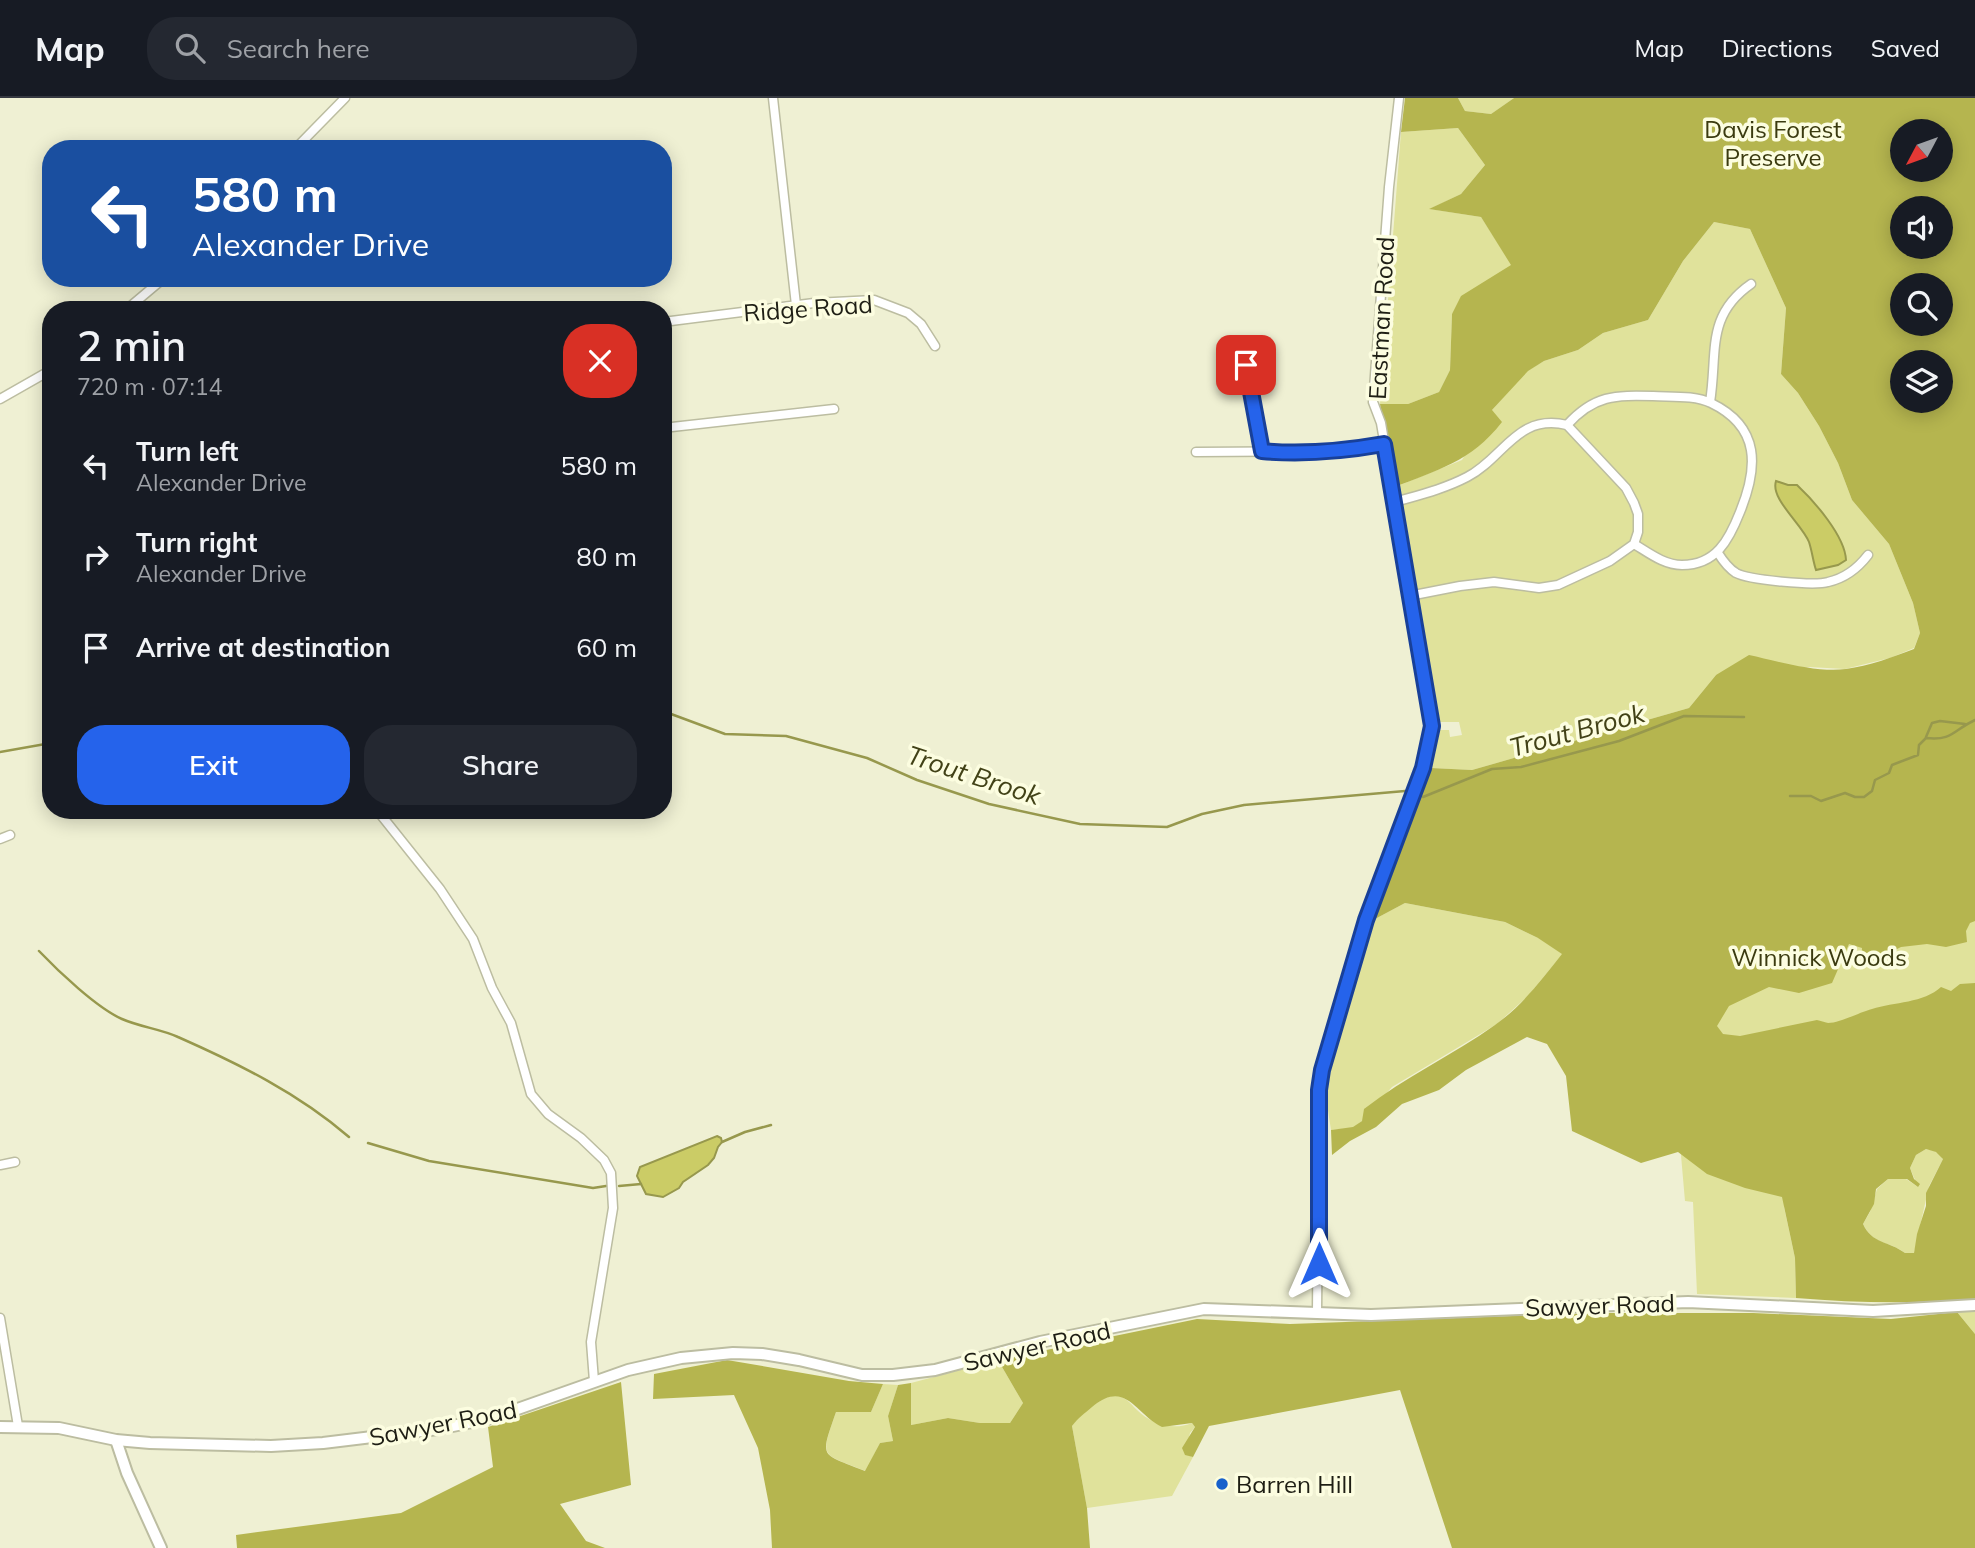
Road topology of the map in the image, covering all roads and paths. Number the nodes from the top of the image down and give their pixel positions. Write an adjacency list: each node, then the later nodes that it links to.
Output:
1 (345, 98): 4 (street)
2 (773, 98): 8 (street)
3 (1399, 98): 18 (street, Eastman Road)
4 (304, 140)
5 (1751, 284): 14 (street)
6 (153, 287): 7 (street)
7 (137, 301)
8 (796, 306): 9 (street, Ridge Road); 10 (street, Ridge Road)
9 (672, 321)
10 (935, 346)
11 (1246, 365): 19 (street)
12 (42, 377): 13 (street)
13 (0, 399)
14 (1710, 402): 16 (street); 23 (street)
15 (834, 410): 17 (street)
16 (1567, 425): 21 (street); 22 (street)
17 (672, 427)
18 (1384, 444): 19 (street); 21 (street, Eastman Road)
19 (1262, 451): 20 (street)
20 (1196, 452)
21 (1395, 502): 25 (street, Eastman Road)
22 (1634, 544): 23 (street); 25 (street)
23 (1718, 553): 24 (street)
24 (1868, 555)
25 (1409, 596): 32 (street, Eastman Road)
26 (384, 819): 34 (street)
27 (10, 835): 28 (street)
28 (0, 839)
29 (15, 1162): 30 (street)
30 (0, 1166)
31 (1975, 1305): 32 (street, Sawyer Road)
32 (1317, 1313): 34 (street, Sawyer Road)
33 (0, 1318): 35 (street)
34 (594, 1381): 37 (street, Sawyer Road)
35 (19, 1426): 36 (street, Sawyer Road); 37 (street, Sawyer Road)
36 (0, 1427)
37 (114, 1439): 38 (street)
38 (161, 1548)

